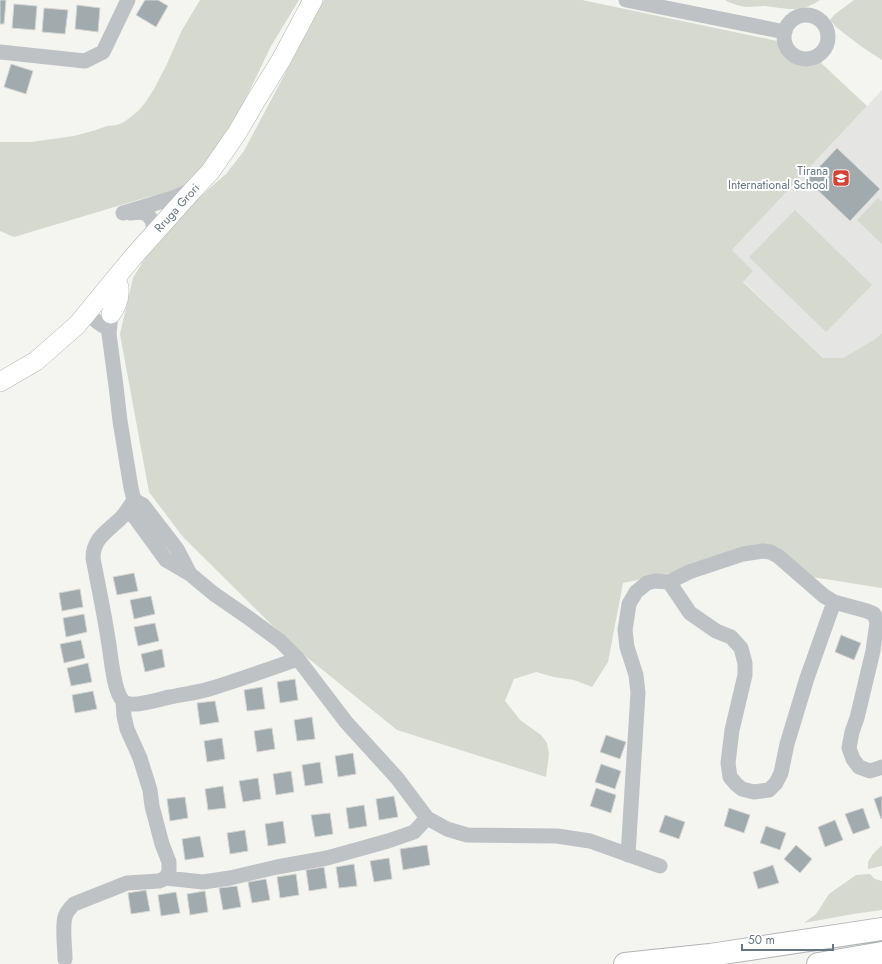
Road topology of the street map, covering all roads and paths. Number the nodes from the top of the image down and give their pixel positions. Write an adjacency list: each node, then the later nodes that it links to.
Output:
1 (128, 0): 5 (street)
2 (313, 0): 6 (main road, Rruga Grori)
3 (626, 0): 4 (street)
4 (784, 32)
5 (0, 52)
6 (193, 190): 7 (main road, Rruga Grori); 8 (street)
7 (176, 209): 8 (street); 9 (main road, Rruga Grori)
8 (147, 214): 9 (street)
9 (155, 233): 10 (main road, Rruga Grori)
10 (116, 279): 11 (main road, Rruga Grori); 12 (main road)
11 (94, 305): 12 (street); 12 (street); 13 (main road, Rruga Grori)
12 (110, 321): 14 (street)
13 (0, 382)
14 (134, 500): 17 (street); 18 (street)
15 (669, 582): 16 (street); 16 (street); 21 (street)
16 (834, 602): 19 (street)
17 (298, 659): 18 (street); 20 (street)
18 (123, 701): 23 (street)
19 (882, 767)
20 (427, 818): 21 (street); 23 (street)
21 (628, 855): 22 (street)
22 (660, 866)
23 (166, 878): 26 (street)
24 (882, 928): 27 (highway)
25 (882, 953): 28 (highway)
26 (65, 959)
27 (625, 964)
28 (818, 964)

